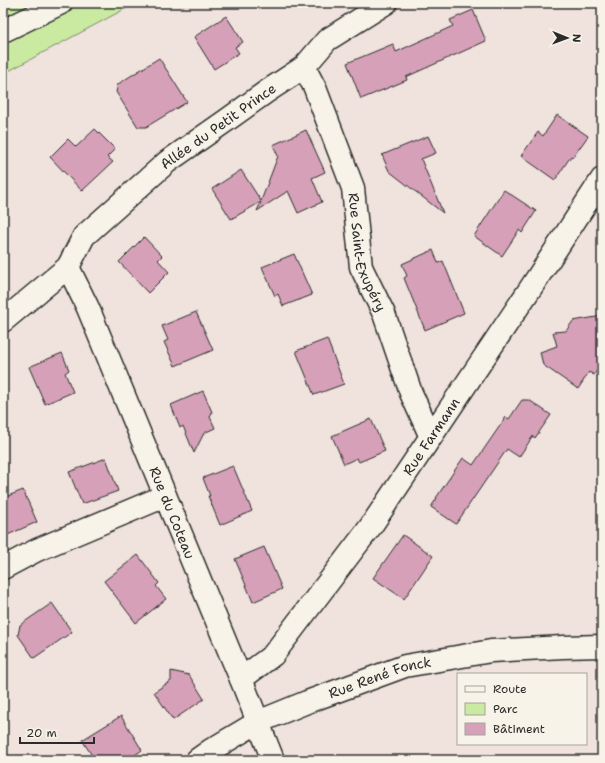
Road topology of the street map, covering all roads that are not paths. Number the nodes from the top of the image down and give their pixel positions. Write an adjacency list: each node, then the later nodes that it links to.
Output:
1 (61, 3): 3 (street)
2 (386, 3): 4 (street, Allée du Petit Prince)
3 (3, 31)
4 (304, 67): 6 (street, Allée du Petit Prince); 8 (street, Rue Saint-Exupéry)
5 (602, 179): 8 (street, Rue Farmann)
6 (68, 268): 7 (street); 9 (street, Rue du Coteau)
7 (3, 321)
8 (431, 437): 12 (street, Rue Farmann)
9 (165, 496): 10 (street); 12 (street, Rue du Coteau)
10 (3, 568)
11 (602, 646): 13 (street, Rue René Fonck)
12 (241, 679): 13 (street, Rue du Coteau)
13 (258, 722): 14 (street, Rue René Fonck); 15 (street, Rue du Coteau)
14 (197, 760)
15 (273, 760)

